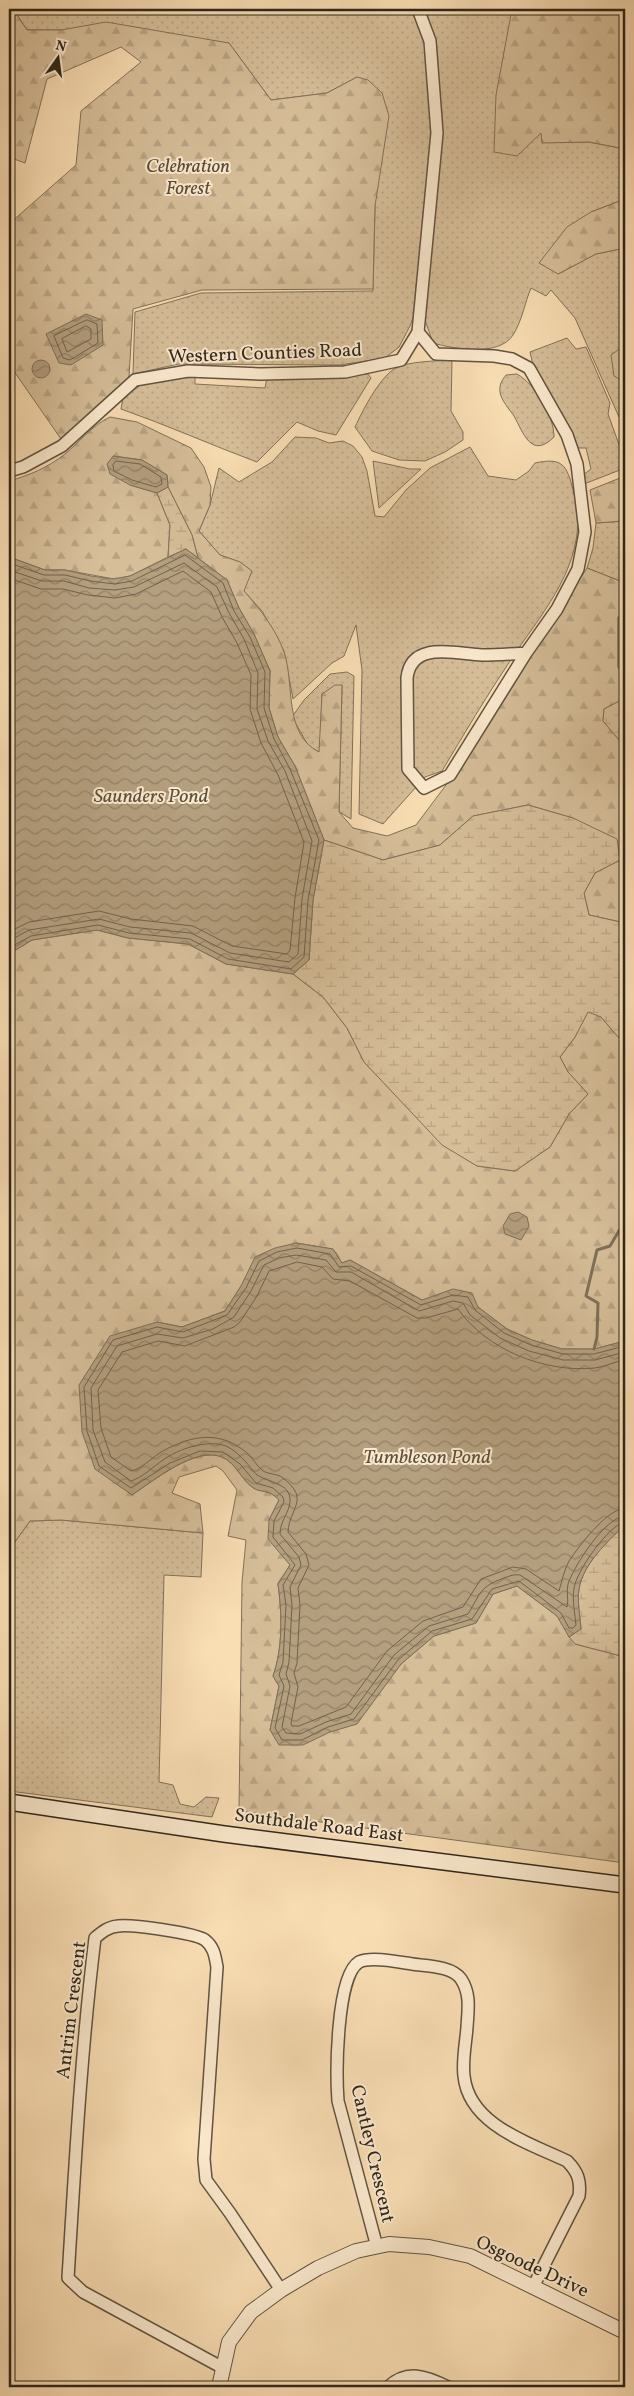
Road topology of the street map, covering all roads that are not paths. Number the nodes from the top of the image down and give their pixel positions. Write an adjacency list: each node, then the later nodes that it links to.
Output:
1 (418, 9): 2 (street, Western Counties Road)
2 (418, 332): 3 (street, Western Counties Road); 4 (street)
3 (9, 471)
4 (526, 654): 4 (street)
5 (9, 1802): 6 (main road, Southdale Road East)
6 (625, 1885)
7 (377, 2247): 8 (street, Osgoode Drive); 8 (street, Cantley Crescent); 9 (street, Osgoode Drive)
8 (533, 2287): 10 (street, Osgoode Drive)
9 (281, 2290): 11 (street, Osgoode Drive); 11 (street, Antrim Crescent)
10 (625, 2332)
11 (223, 2368): 12 (street, Osgoode Drive)
12 (219, 2387)
13 (388, 2387): 14 (street)
14 (448, 2387)

